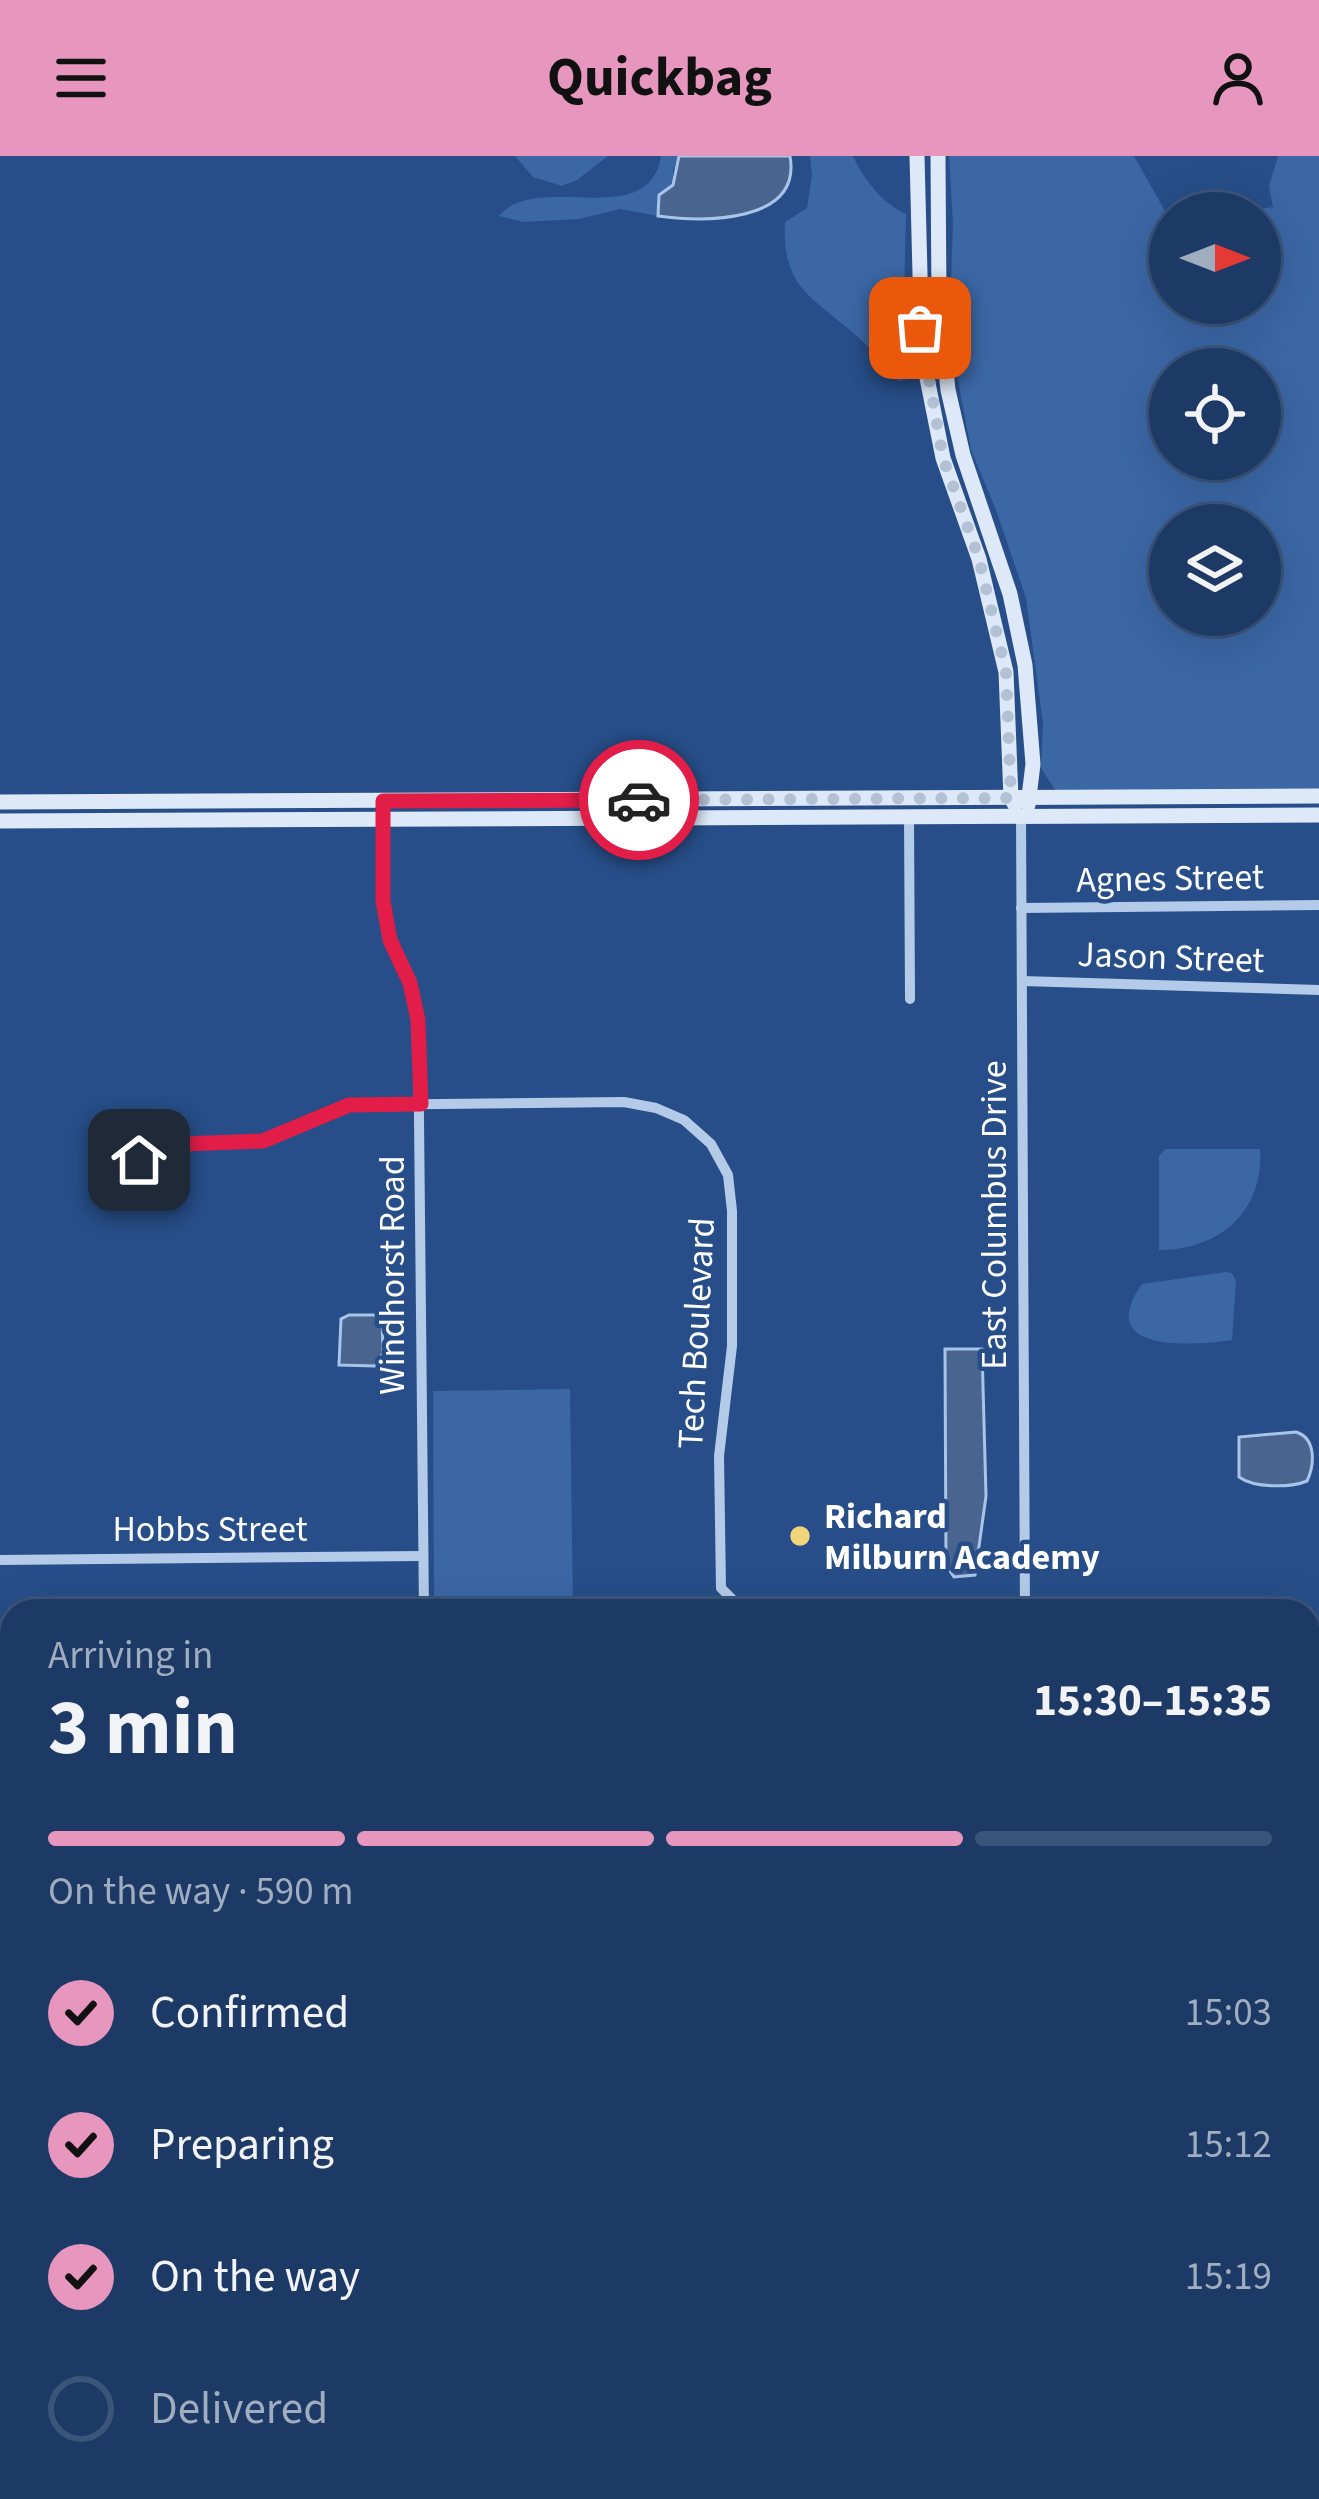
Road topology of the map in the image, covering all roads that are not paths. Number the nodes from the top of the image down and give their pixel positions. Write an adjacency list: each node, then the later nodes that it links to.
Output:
1 (917, 156): 4 (street, East Columbus Drive)
2 (938, 156): 3 (street, East Columbus Drive)
3 (972, 480): 4 (street); 7 (street, East Columbus Drive)
4 (951, 487): 6 (street, East Columbus Drive)
5 (1319, 796): 7 (street)
6 (1011, 798): 7 (street); 8 (street); 13 (street, East Columbus Drive)
7 (1032, 798): 13 (street, East Columbus Drive)
8 (383, 801): 10 (street); 14 (street, Windhorst Road)
9 (0, 802): 10 (street)
10 (36, 802): 16 (street)
11 (1319, 815): 13 (street)
12 (909, 818): 13 (street); 14 (street); 21 (street)
13 (1022, 818): 18 (street, East Columbus Drive)
14 (383, 819): 16 (street); 22 (street, Windhorst Road)
15 (0, 821): 16 (street)
16 (36, 821)
17 (1319, 905): 18 (street, Agnes Street)
18 (1021, 908): 19 (street, East Columbus Drive)
19 (1022, 982): 20 (street, Jason Street); 28 (street, East Columbus Drive)
20 (1319, 990)
21 (910, 998)
22 (421, 1104): 23 (street, Tech Boulevard); 24 (street, Windhorst Road); 27 (street, Tech Boulevard)
23 (139, 1160)
24 (421, 1556): 25 (street, Hobbs Street); 26 (street, Windhorst Road)
25 (0, 1559)
26 (423, 1599)
27 (732, 1599)
28 (1025, 1599)

